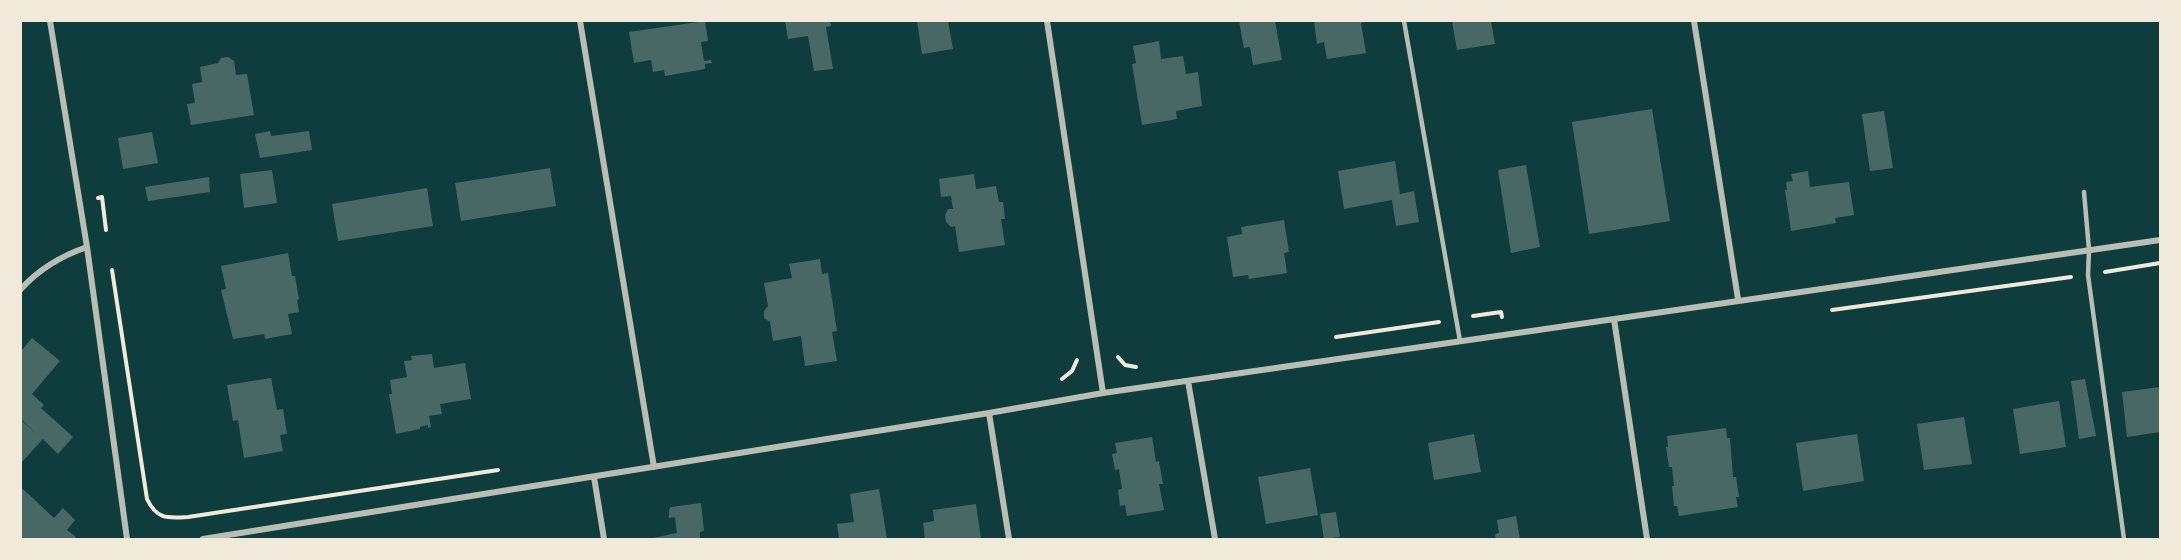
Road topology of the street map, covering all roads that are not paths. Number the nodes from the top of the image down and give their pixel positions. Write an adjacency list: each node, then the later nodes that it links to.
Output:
1 (50, 21): 8 (street)
2 (580, 21): 17 (street)
3 (1047, 21): 15 (street)
4 (1404, 21): 13 (lane)
5 (1694, 21): 11 (street)
6 (2084, 192): 9 (lane)
7 (2160, 240): 9 (street)
8 (87, 247): 10 (street); 19 (street)
9 (2089, 250): 11 (street); 25 (lane)
10 (21, 289)
11 (1738, 300): 12 (street)
12 (1614, 319): 13 (street); 24 (street)
13 (1460, 341): 14 (street)
14 (1188, 381): 15 (street); 23 (street)
15 (1103, 393): 16 (street)
16 (989, 413): 17 (street); 22 (street)
17 (654, 467): 18 (street)
18 (594, 477): 20 (street); 21 (street)
19 (127, 539)
20 (203, 539)
21 (604, 539)
22 (1009, 539)
23 (1215, 539)
24 (1647, 539)
25 (2124, 539)

